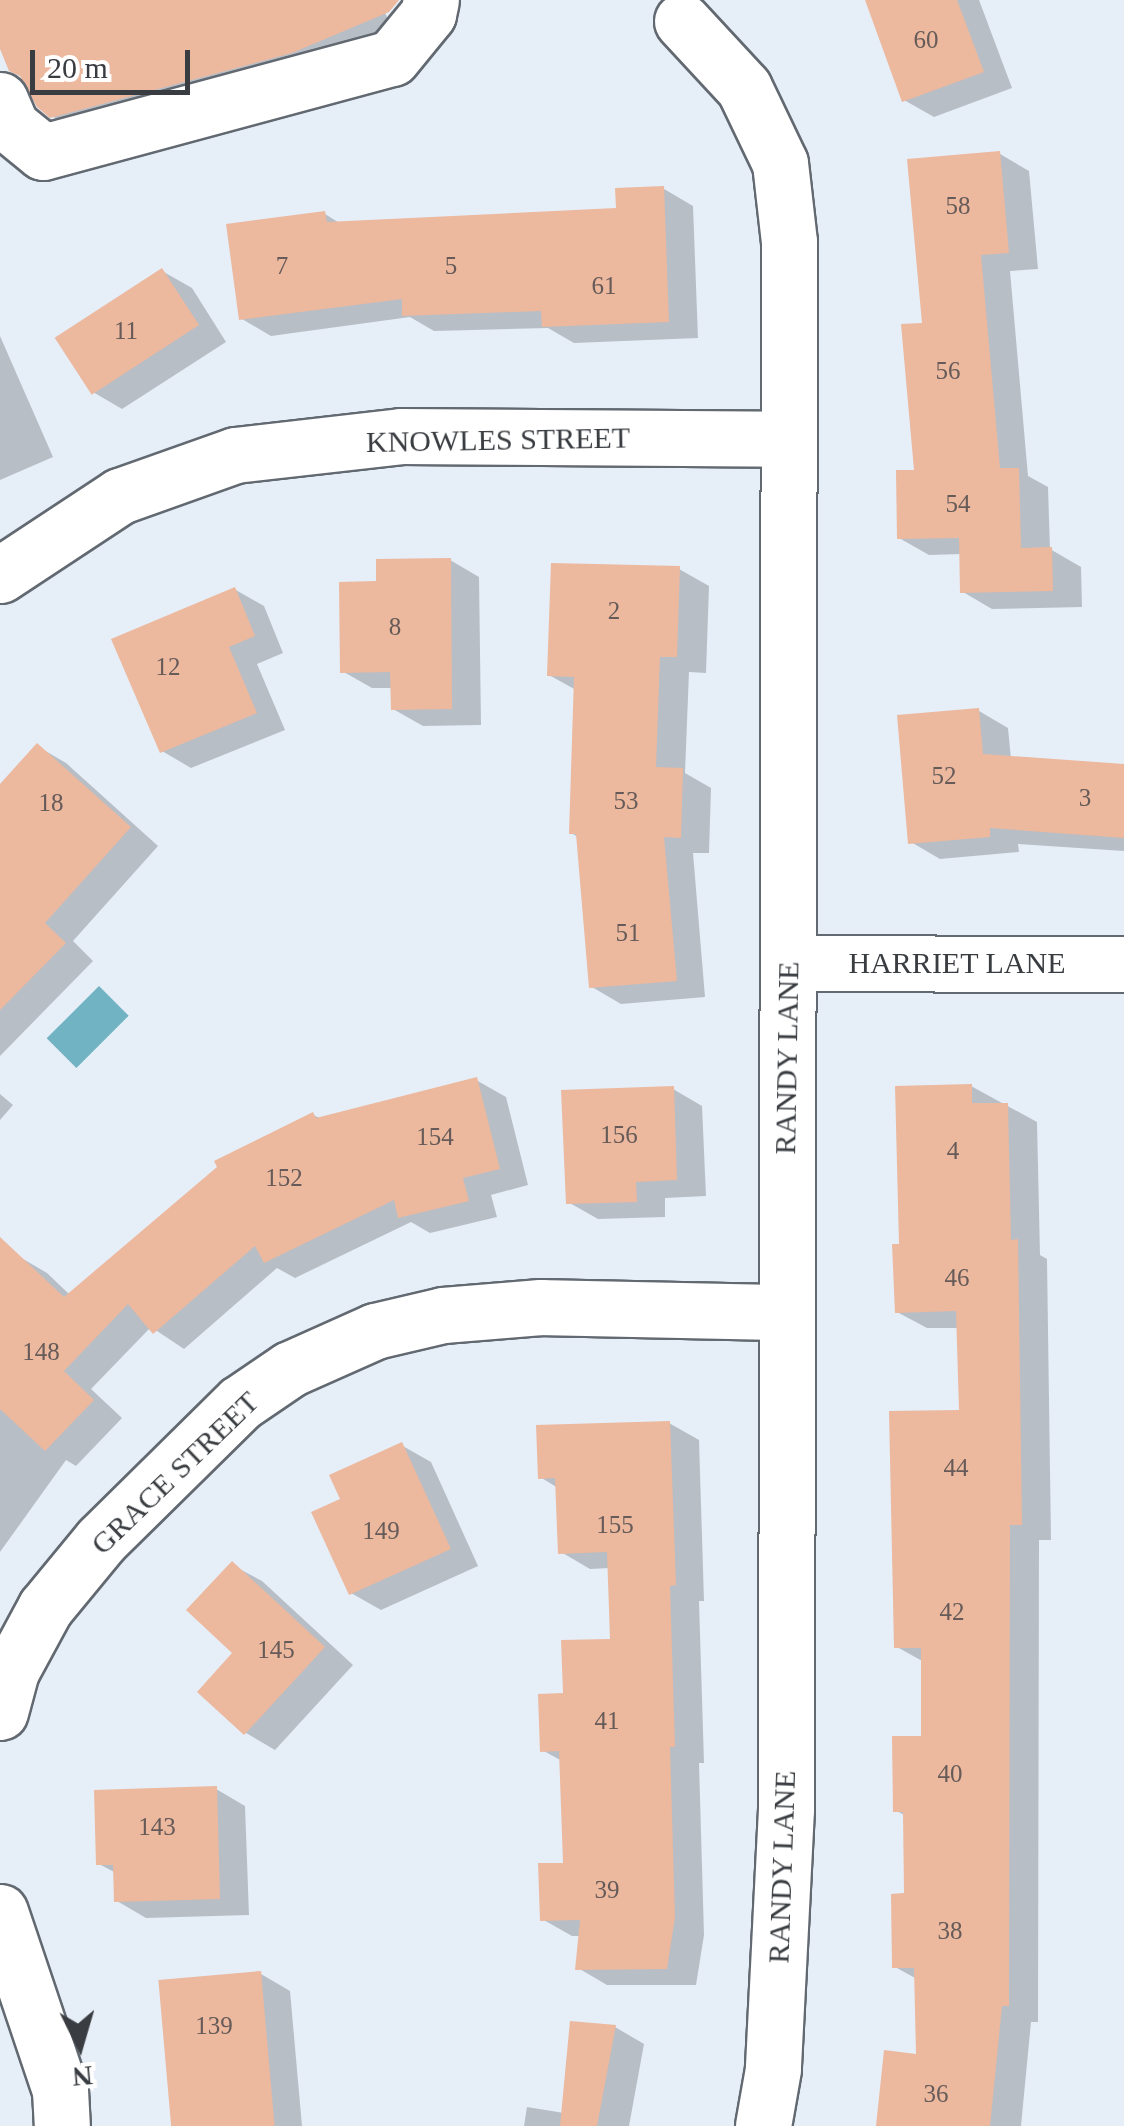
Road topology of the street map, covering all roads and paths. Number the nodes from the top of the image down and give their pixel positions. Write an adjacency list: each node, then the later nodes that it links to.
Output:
1 (431, 0): 3 (street)
2 (682, 21): 4 (street, RANDY LANE)
3 (0, 100)
4 (787, 440): 5 (street, KNOWLES STREET); 6 (street, RANDY LANE)
5 (0, 575)
6 (789, 963): 7 (street, HARRIET LANE); 8 (street, RANDY LANE)
7 (1124, 964)
8 (785, 1312): 9 (street, GRACE STREET); 12 (street, RANDY LANE)
9 (0, 1712)
10 (0, 1912): 11 (street)
11 (62, 2126)
12 (764, 2126)

